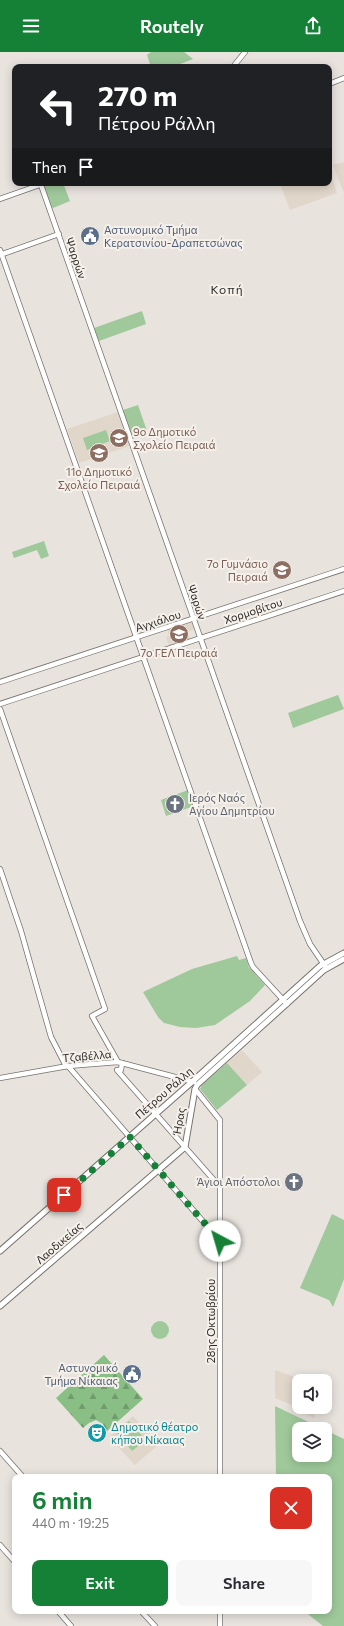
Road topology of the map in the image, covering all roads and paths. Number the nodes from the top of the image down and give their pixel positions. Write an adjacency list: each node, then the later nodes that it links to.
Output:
1 (245, 52): 2 (street)
2 (235, 64)
3 (344, 78): 4 (street)
4 (332, 83)
5 (37, 186): 7 (street)
6 (44, 186): 8 (street)
7 (0, 199)
8 (59, 234): 9 (street); 10 (street, Ψαρρών)
9 (1, 253): 14 (street)
10 (77, 288): 13 (street, Ψαρών)
11 (344, 569): 13 (street, Αγχιάλου)
12 (344, 591): 15 (street, Χορμοβίτου)
13 (193, 619): 14 (street, Αγχιάλου); 15 (street, Ψαρών)
14 (137, 637): 16 (street); 17 (street, Αγχιάλου)
15 (200, 638): 16 (street, Χορμοβίτου); 23 (street, Ψαρών)
16 (144, 657): 18 (street, Χορμοβίτου); 24 (street)
17 (0, 682)
18 (0, 704)
19 (0, 709): 26 (street)
20 (0, 869): 27 (street)
21 (344, 953): 23 (main road, Πέτρου Ράλλη)
22 (344, 959): 23 (main road, Πέτρου Ράλλη)
23 (325, 966): 24 (main road, Πέτρου Ράλλη); 25 (main road, Πέτρου Ράλλη)
24 (283, 999): 25 (street); 29 (main road, Πέτρου Ράλλη)
25 (287, 1004): 29 (main road, Πέτρου Ράλλη)
26 (120, 1063): 27 (street, Τζαβέλλα); 29 (street, Τζαβέλλα); 32 (street)
27 (67, 1066): 28 (street, Τζαβέλλα); 33 (street)
28 (0, 1078)
29 (195, 1085): 30 (main road, Πέτρου Ράλλη); 31 (main road, Πέτρου Ράλλη); 36 (street, 28ης Οκτωβρίου)
30 (182, 1090): 31 (main road); 32 (main road, Πέτρου Ράλλη)
31 (194, 1098): 34 (main road, Ήρας)
32 (155, 1114): 33 (main road, Πέτρου Ράλλη); 34 (street)
33 (130, 1137): 35 (street); 38 (main road, Πέτρου Ράλλη)
34 (184, 1147): 35 (main road, Λαοδικείας); 36 (street)
35 (159, 1170): 37 (street); 39 (main road, Λαοδικείας)
36 (220, 1187): 37 (street, 28ης Οκτωβρίου)
37 (220, 1241): 42 (street, 28ης Οκτωβρίου)
38 (0, 1251)
39 (0, 1306)
40 (0, 1451): 41 (street)
41 (20, 1474)
42 (220, 1474)
43 (0, 1545): 44 (street)
44 (12, 1559)
45 (61, 1614): 48 (street)
46 (144, 1614): 49 (street)
47 (220, 1614): 50 (street)
48 (72, 1626)
49 (155, 1626)
50 (220, 1626)

